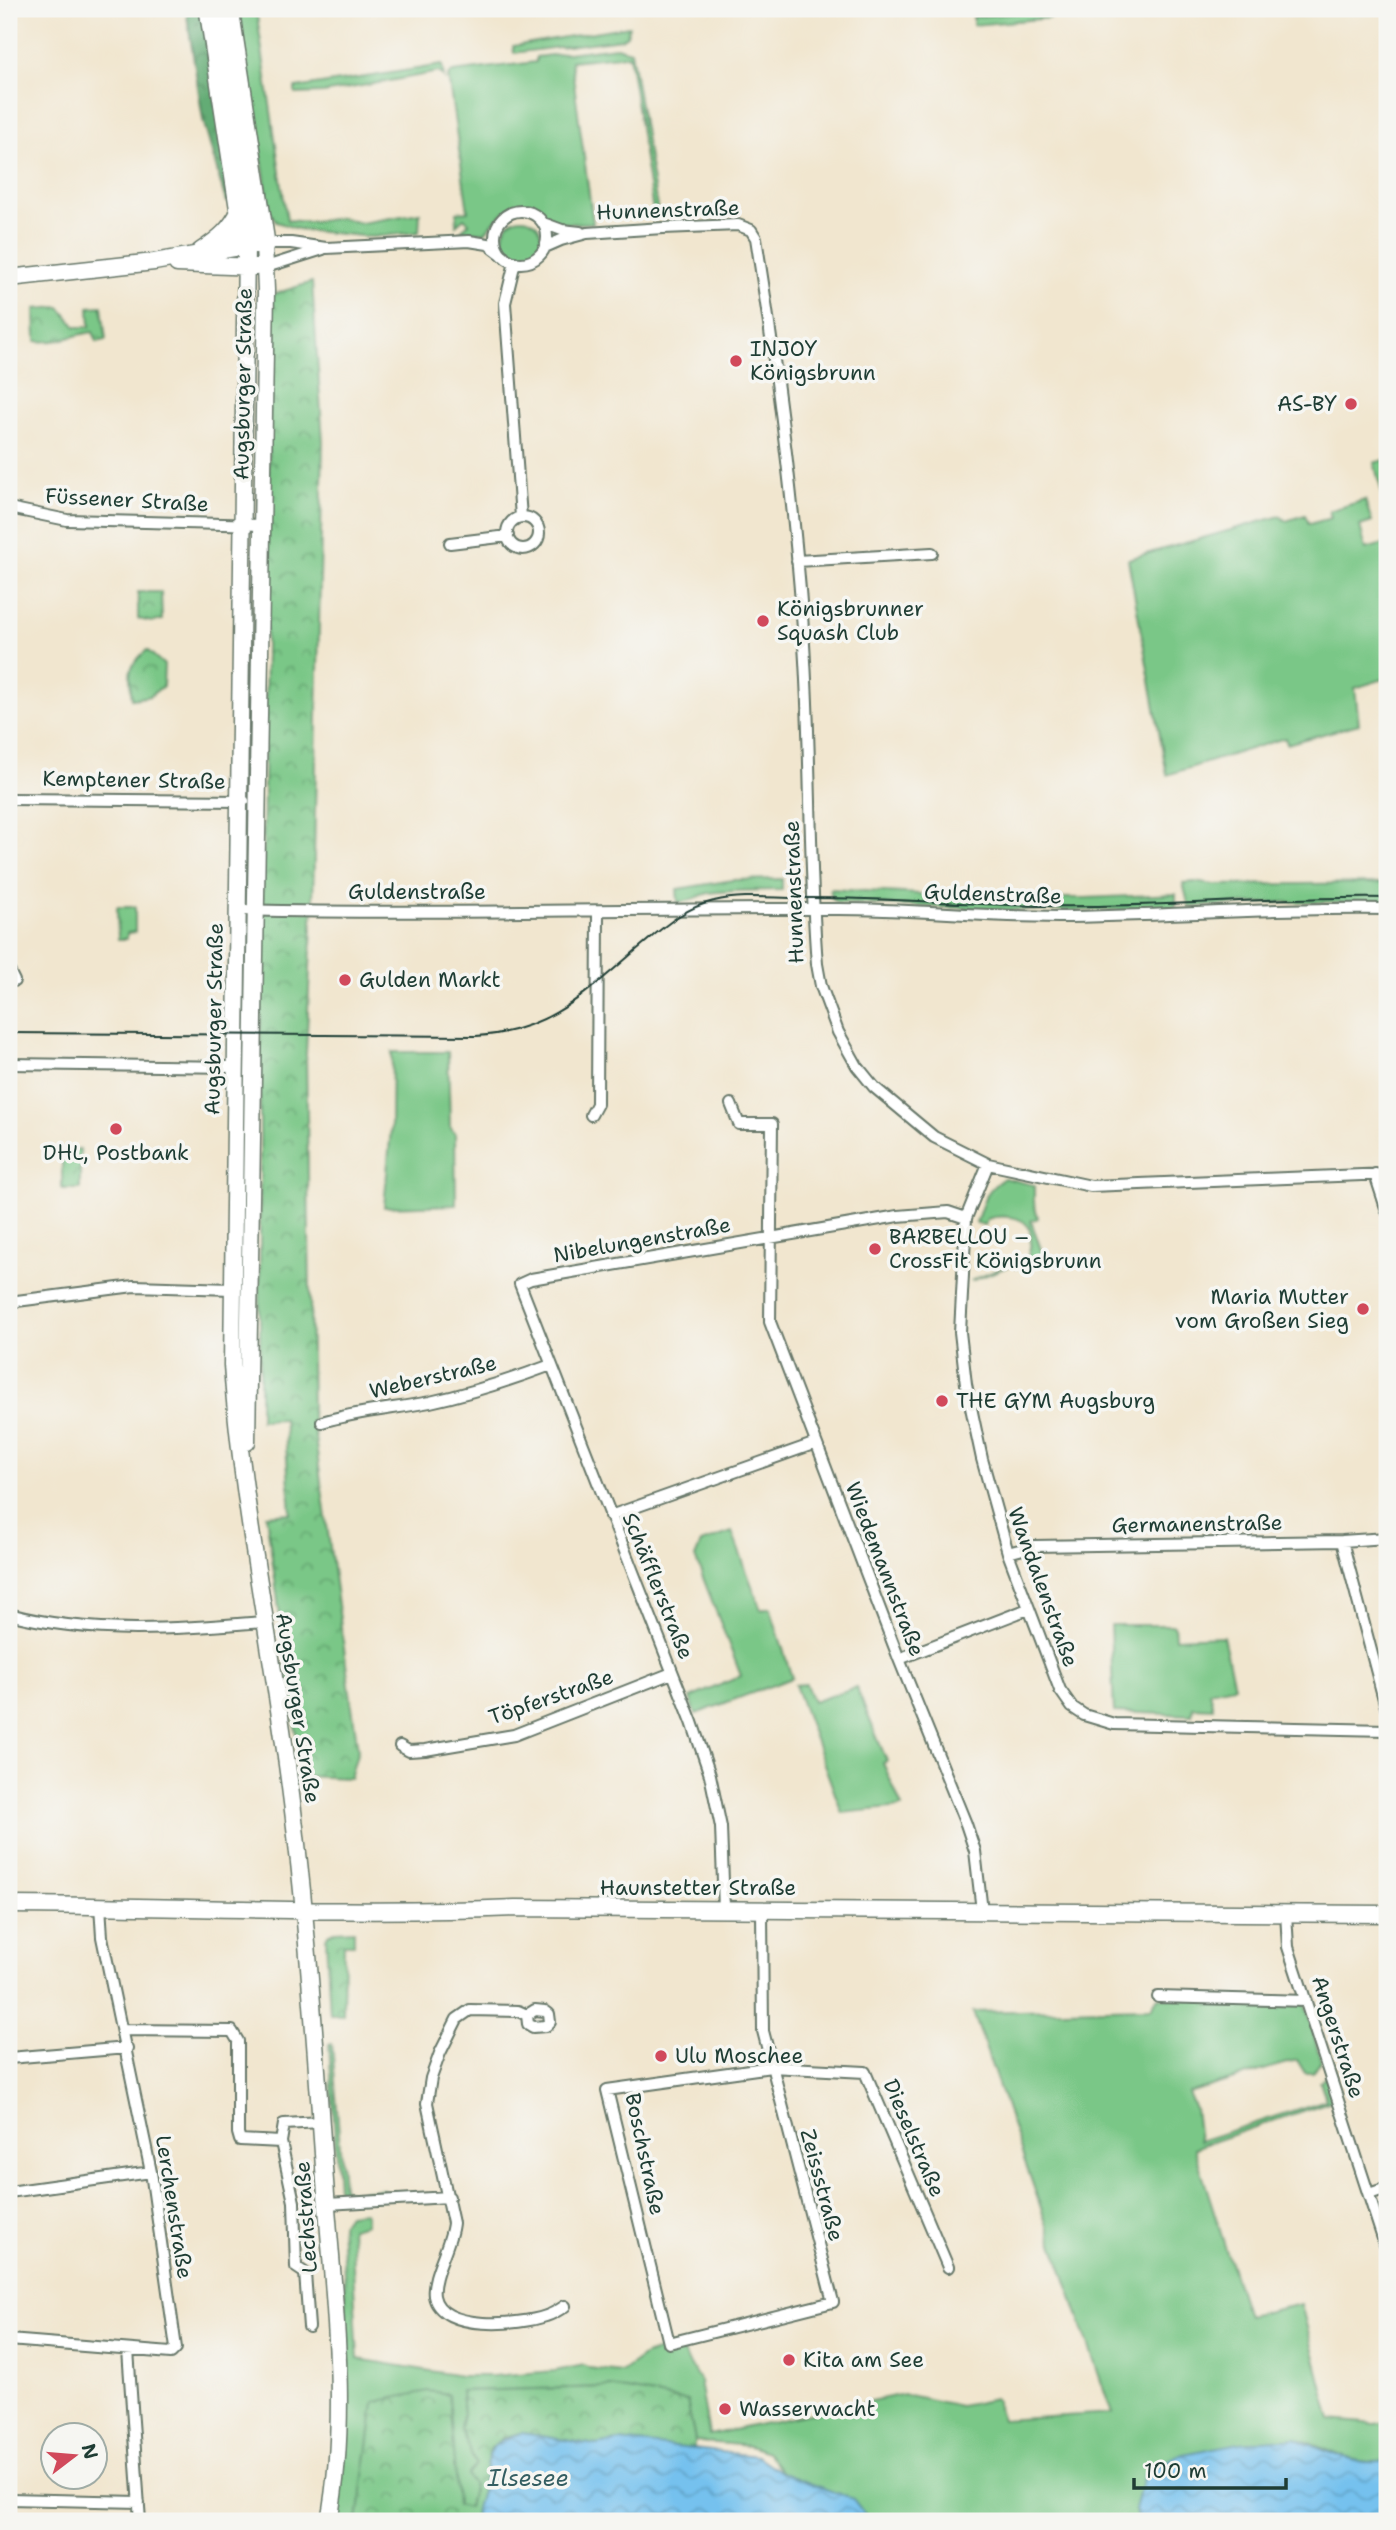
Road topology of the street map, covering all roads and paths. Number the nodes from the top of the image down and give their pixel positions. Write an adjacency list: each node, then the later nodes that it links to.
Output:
1 (210, 9): 3 (highway)
2 (228, 9): 8 (highway)
3 (242, 211): 8 (highway); 11 (highway)
4 (542, 223): 5 (street, Hunnenstraße); 6 (street, Hunnenstraße); 9 (street)
5 (499, 224): 7 (street, Hunnenstraße); 12 (street)
6 (587, 233): 9 (street, Hunnenstraße); 25 (street, Hunnenstraße)
7 (470, 241): 10 (street, Hunnenstraße); 12 (street, Hunnenstraße)
8 (255, 244): 10 (street, Hunnenstraße); 11 (street); 15 (street, Augsburger Straße); 16 (street, Augsburger Straße)
9 (545, 247): 14 (street, Hunnenstraße)
10 (326, 248): 15 (street, Hunnenstraße)
11 (202, 253): 13 (street)
12 (504, 257): 14 (street, Hunnenstraße)
13 (154, 262): 16 (street, Hunnenstraße); 17 (street)
14 (515, 262): 19 (street)
15 (266, 267): 16 (street, Hunnenstraße); 21 (street, Augsburger Straße)
16 (246, 268): 20 (street, Augsburger Straße)
17 (9, 278)
18 (9, 508): 20 (street, Füssener Straße)
19 (522, 517): 22 (street); 22 (street)
20 (244, 525): 21 (street); 27 (street, Augsburger Straße)
21 (262, 525): 28 (street, Augsburger Straße)
22 (508, 536): 23 (street)
23 (450, 543)
24 (932, 553): 25 (street)
25 (797, 561): 30 (street, Hunnenstraße)
26 (9, 799): 27 (street, Kemptener Straße)
27 (239, 801): 28 (street, Kemptener Straße); 31 (street, Augsburger Straße)
28 (258, 801): 32 (street, Augsburger Straße)
29 (1387, 908): 30 (street, Guldenstraße)
30 (814, 909): 33 (street, Guldenstraße); 38 (street, Hunnenstraße)
31 (237, 910): 32 (street, Guldenstraße); 35 (street, Augsburger Straße)
32 (257, 910): 33 (street, Guldenstraße); 49 (street, Augsburger Straße)
33 (598, 912): 37 (street)
34 (9, 1064): 35 (street)
35 (235, 1067): 44 (street, Augsburger Straße)
36 (731, 1104): 42 (street)
37 (591, 1115)
38 (988, 1164): 39 (street, Hunnenstraße); 41 (street, Wandalenstraße)
39 (1381, 1174): 40 (street)
40 (1387, 1211)
41 (966, 1218): 42 (street, Nibelungenstraße); 53 (street, Wandalenstraße)
42 (771, 1237): 43 (street, Nibelungenstraße); 48 (street, Wiedemannstraße)
43 (520, 1284): 46 (street, Schäfflerstraße)
44 (232, 1289): 45 (street); 49 (street, Augsburger Straße)
45 (9, 1302)
46 (551, 1365): 47 (street, Weberstraße); 50 (street, Schäfflerstraße)
47 (322, 1422)
48 (816, 1443): 50 (street); 57 (street, Wiedemannstraße)
49 (248, 1512): 56 (street, Augsburger Straße)
50 (610, 1516): 58 (street, Schäfflerstraße)
51 (1387, 1538): 52 (street, Germanenstraße)
52 (1342, 1541): 53 (street, Germanenstraße); 59 (street)
53 (1008, 1553): 54 (street, Wandalenstraße)
54 (1028, 1609): 57 (street); 60 (street, Wandalenstraße)
55 (9, 1614): 56 (street)
56 (264, 1622): 65 (street, Augsburger Straße)
57 (899, 1659): 67 (street, Wiedemannstraße)
58 (672, 1673): 61 (street, Töpferstraße); 64 (street, Schäfflerstraße)
59 (1387, 1711)
60 (1387, 1730)
61 (400, 1746)
62 (9, 1905): 63 (street, Haunstetter Straße)
63 (100, 1905): 65 (street, Haunstetter Straße); 73 (street, Lerchenstraße)
64 (724, 1909): 65 (street, Haunstetter Straße); 66 (street, Haunstetter Straße)
65 (304, 1910): 77 (street, Lechstraße)
66 (762, 1910): 67 (street, Haunstetter Straße); 76 (street, Zeissstraße)
67 (982, 1912): 68 (street, Haunstetter Straße)
68 (1286, 1913): 69 (street, Haunstetter Straße); 71 (street, Angerstraße)
69 (1387, 1914)
70 (1158, 1997): 71 (street)
71 (1306, 2001): 82 (street, Angerstraße)
72 (527, 2015): 83 (street)
73 (123, 2030): 74 (street, Lerchenstraße); 78 (street)
74 (127, 2048): 75 (street); 79 (street, Lerchenstraße)
75 (9, 2058)
76 (771, 2067): 86 (street, Dieselstraße); 90 (street, Zeissstraße); 90 (street, Boschstraße)
77 (321, 2122): 78 (street); 84 (street, Lechstraße)
78 (281, 2141): 88 (street)
79 (151, 2172): 81 (street); 91 (street, Lerchenstraße)
80 (1387, 2188): 82 (street)
81 (9, 2192)
82 (1369, 2194): 85 (street, Angerstraße)
83 (449, 2197): 84 (street); 87 (street)
84 (327, 2204): 95 (street, Lechstraße)
85 (1387, 2251)
86 (948, 2267)
87 (565, 2306)
88 (309, 2328)
89 (9, 2340): 91 (street, Lerchenstraße)
90 (669, 2343)
91 (128, 2350): 93 (street)
92 (9, 2499): 93 (street)
93 (139, 2502): 94 (street)
94 (140, 2521)
95 (329, 2521)

